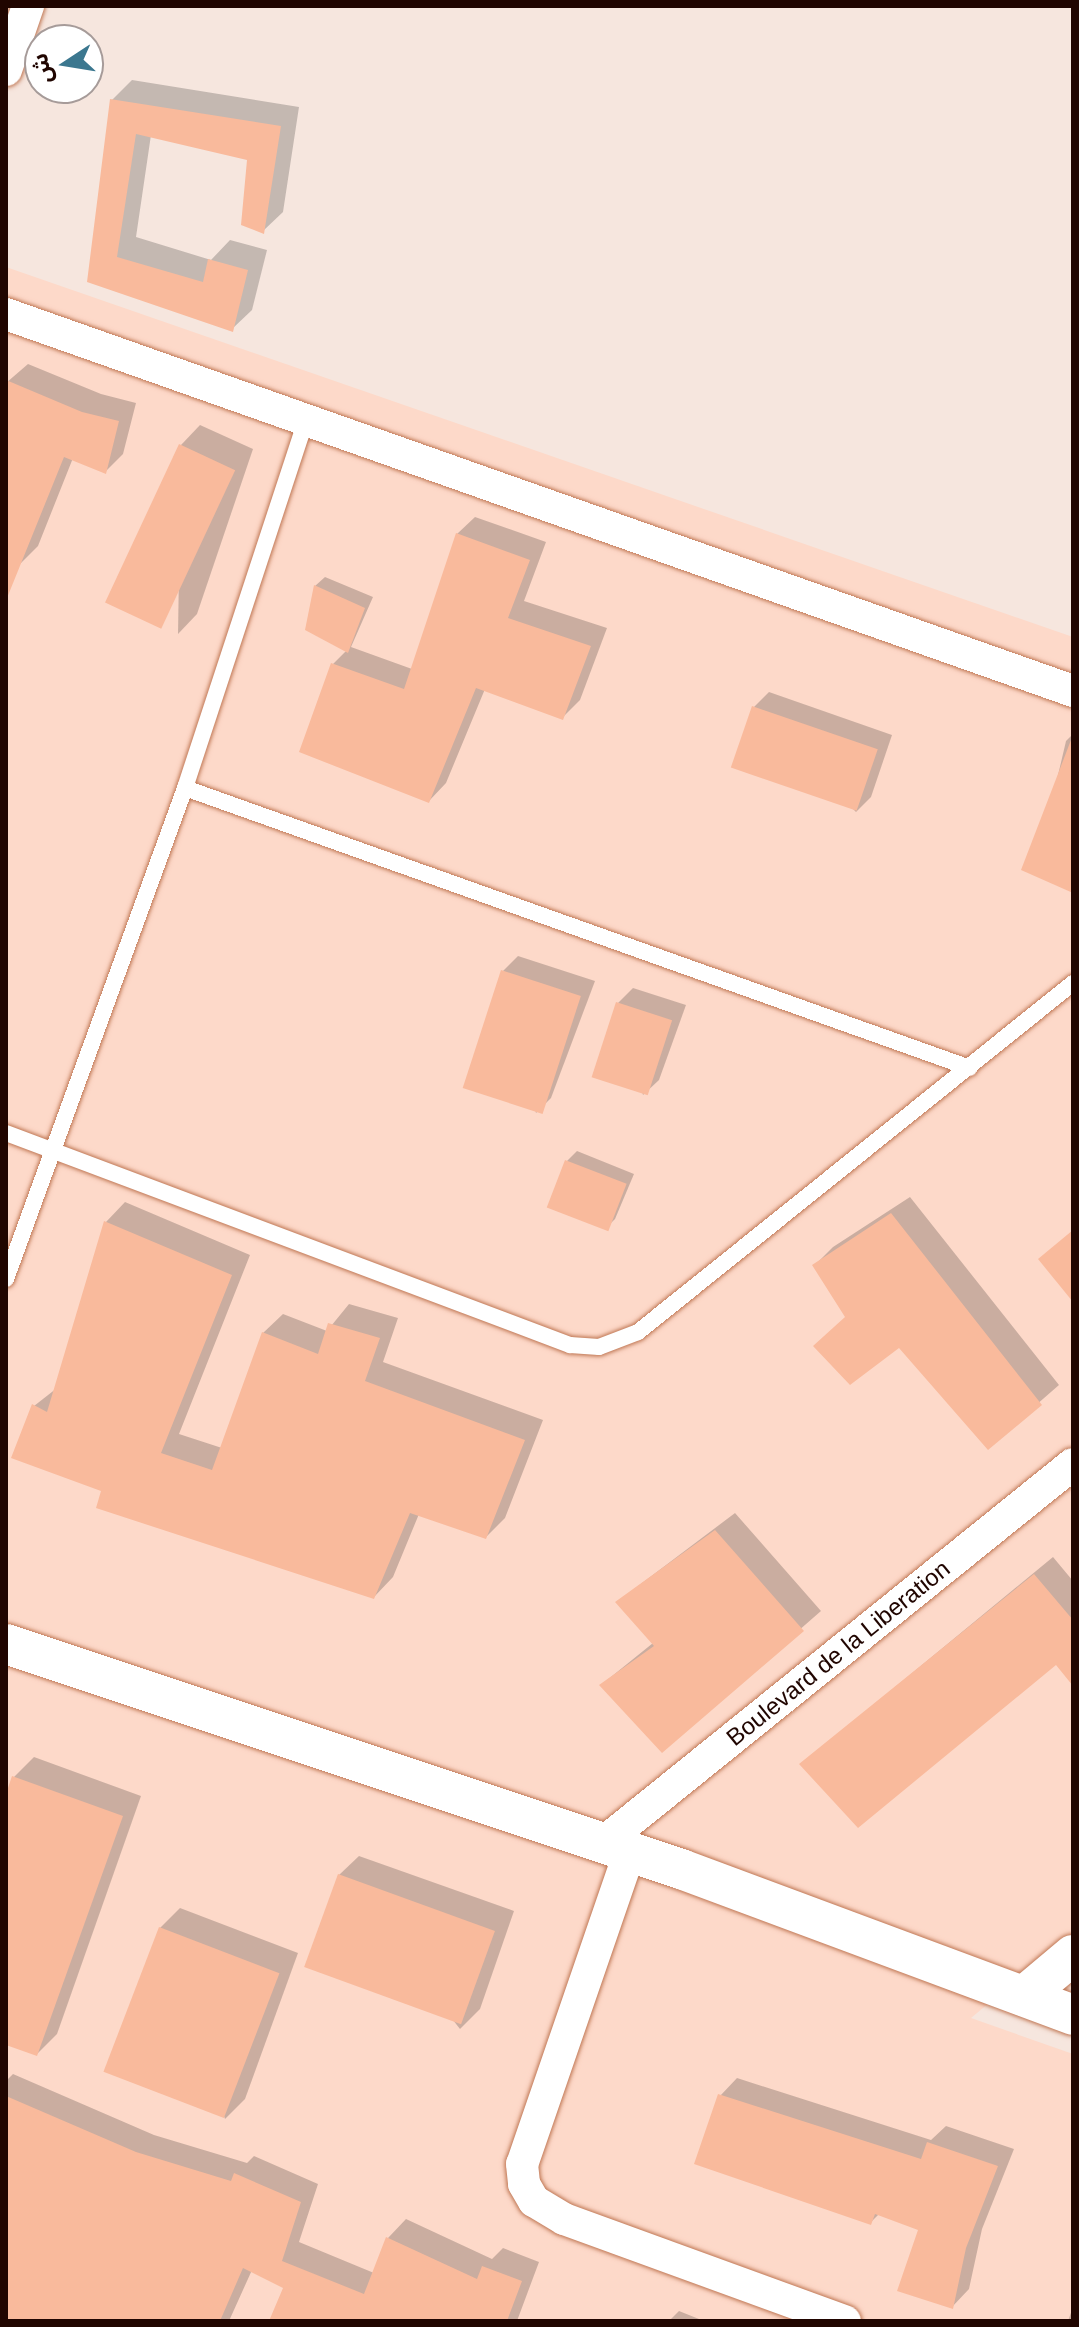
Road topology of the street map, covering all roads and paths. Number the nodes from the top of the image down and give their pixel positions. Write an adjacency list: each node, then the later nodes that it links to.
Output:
1 (28, 6): 2 (street)
2 (6, 70)
3 (6, 314): 4 (street)
4 (306, 421): 5 (street); 6 (lane)
5 (1073, 691)
6 (185, 788): 8 (lane); 10 (lane)
7 (1073, 983): 8 (lane)
8 (970, 1068): 10 (lane)
9 (6, 1133): 10 (lane)
10 (53, 1148): 11 (lane)
11 (6, 1279)
12 (1073, 1464): 14 (street, Boulevard de la Liberation)
13 (6, 1644): 14 (street)
14 (617, 1847): 16 (street); 18 (street)
15 (1073, 1955): 16 (street)
16 (1024, 1996): 17 (street)
17 (1073, 2015)
18 (845, 2321)

